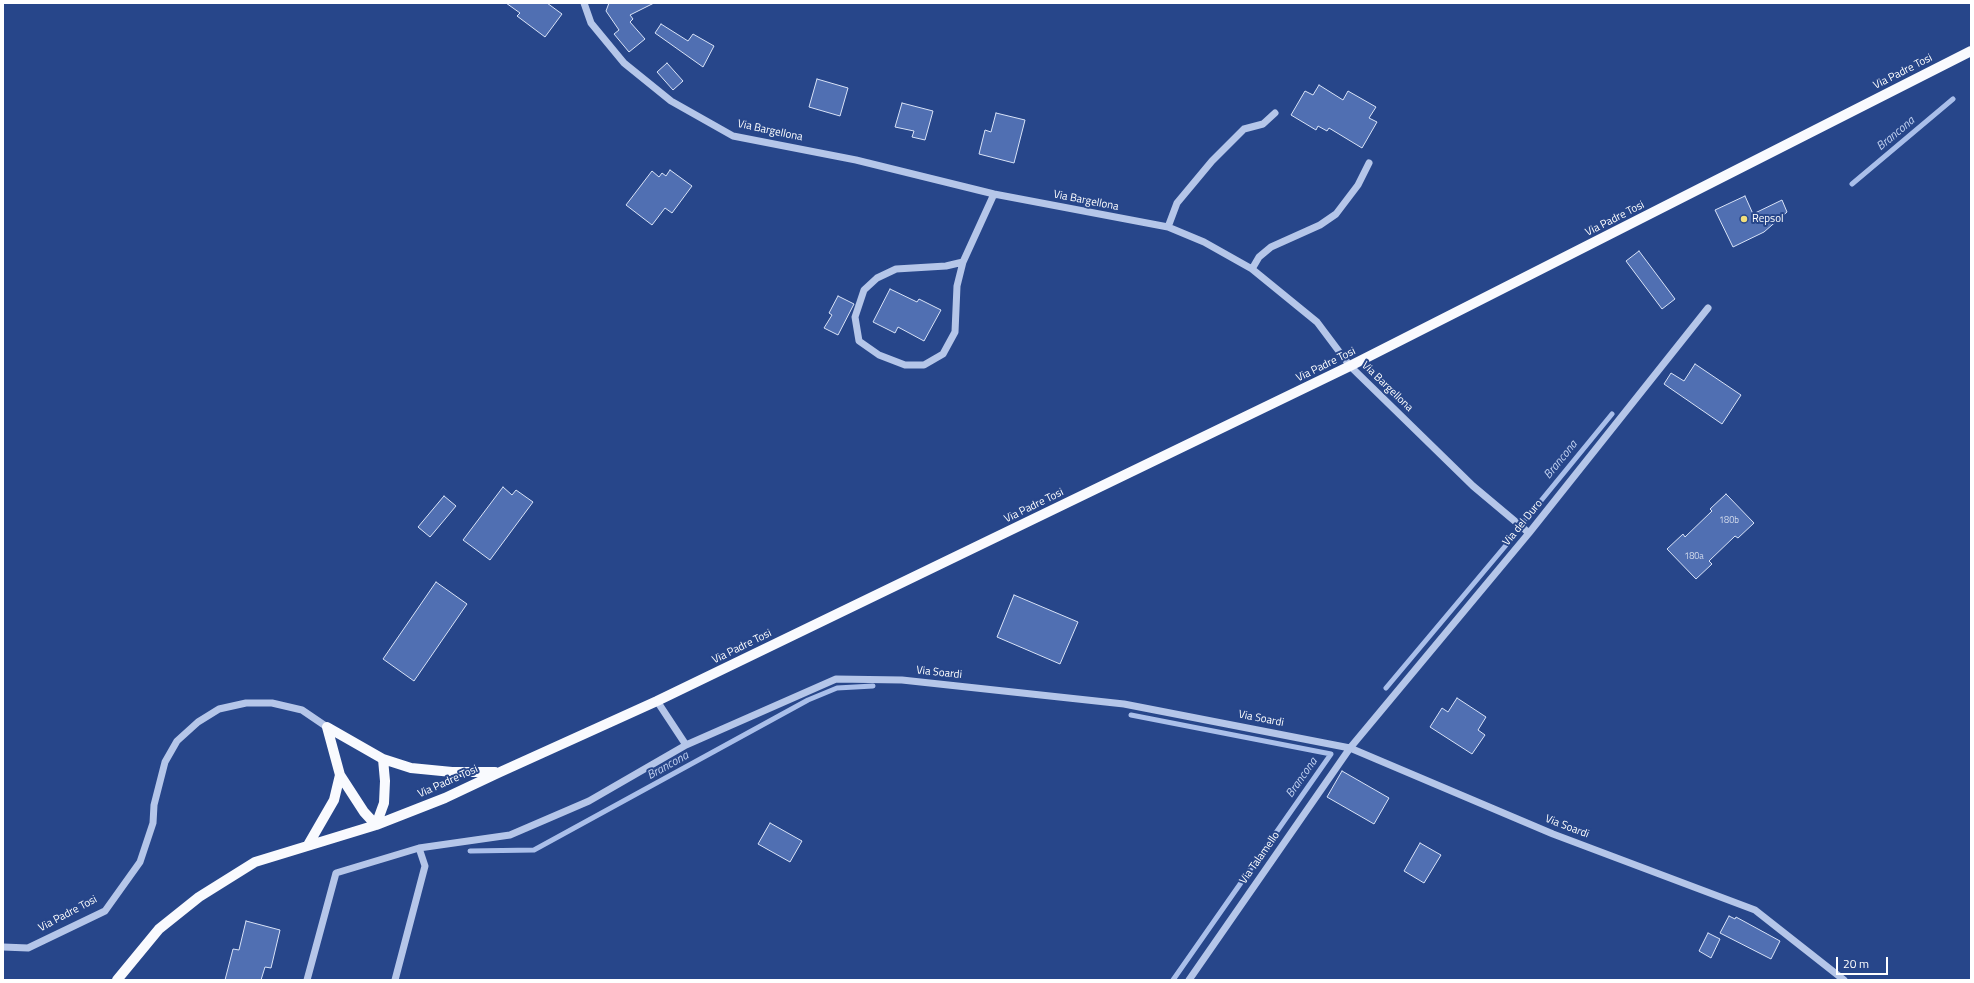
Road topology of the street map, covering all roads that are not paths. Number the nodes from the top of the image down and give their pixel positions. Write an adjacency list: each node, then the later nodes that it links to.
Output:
1 (584, 3): 5 (street, Via Bargellona)
2 (1971, 51): 10 (main road, Via Padre Tosi)
3 (1275, 113): 6 (street)
4 (1369, 163): 8 (street)
5 (994, 194): 6 (street, Via Bargellona); 7 (street)
6 (1168, 227): 8 (street, Via Bargellona)
7 (963, 262): 7 (street)
8 (1252, 269): 10 (street, Via Bargellona)
9 (1708, 308): 11 (street, Via del Duro)
10 (1350, 366): 11 (street, Via Bargellona); 12 (main road, Via Padre Tosi)
11 (1529, 533): 15 (street, Via del Duro)
12 (657, 702): 14 (street); 17 (main road, Via Padre Tosi)
13 (328, 727): 16 (main road); 18 (main road); 22 (street, Via Padre Tosi)
14 (686, 745): 15 (street, Via Soardi); 21 (street)
15 (1350, 748): 26 (street, Via Talamello); 27 (street, Via Soardi)
16 (383, 759): 17 (main road); 19 (main road)
17 (498, 772): 19 (main road, Via Padre Tosi)
18 (340, 775): 19 (main road); 20 (main road)
19 (376, 825): 20 (main road, Via Padre Tosi)
20 (308, 845): 23 (main road, Via Padre Tosi)
21 (419, 848): 24 (street); 25 (street)
22 (3, 947)
23 (117, 980)
24 (308, 980)
25 (395, 980)
26 (1188, 980)
27 (1844, 980)

